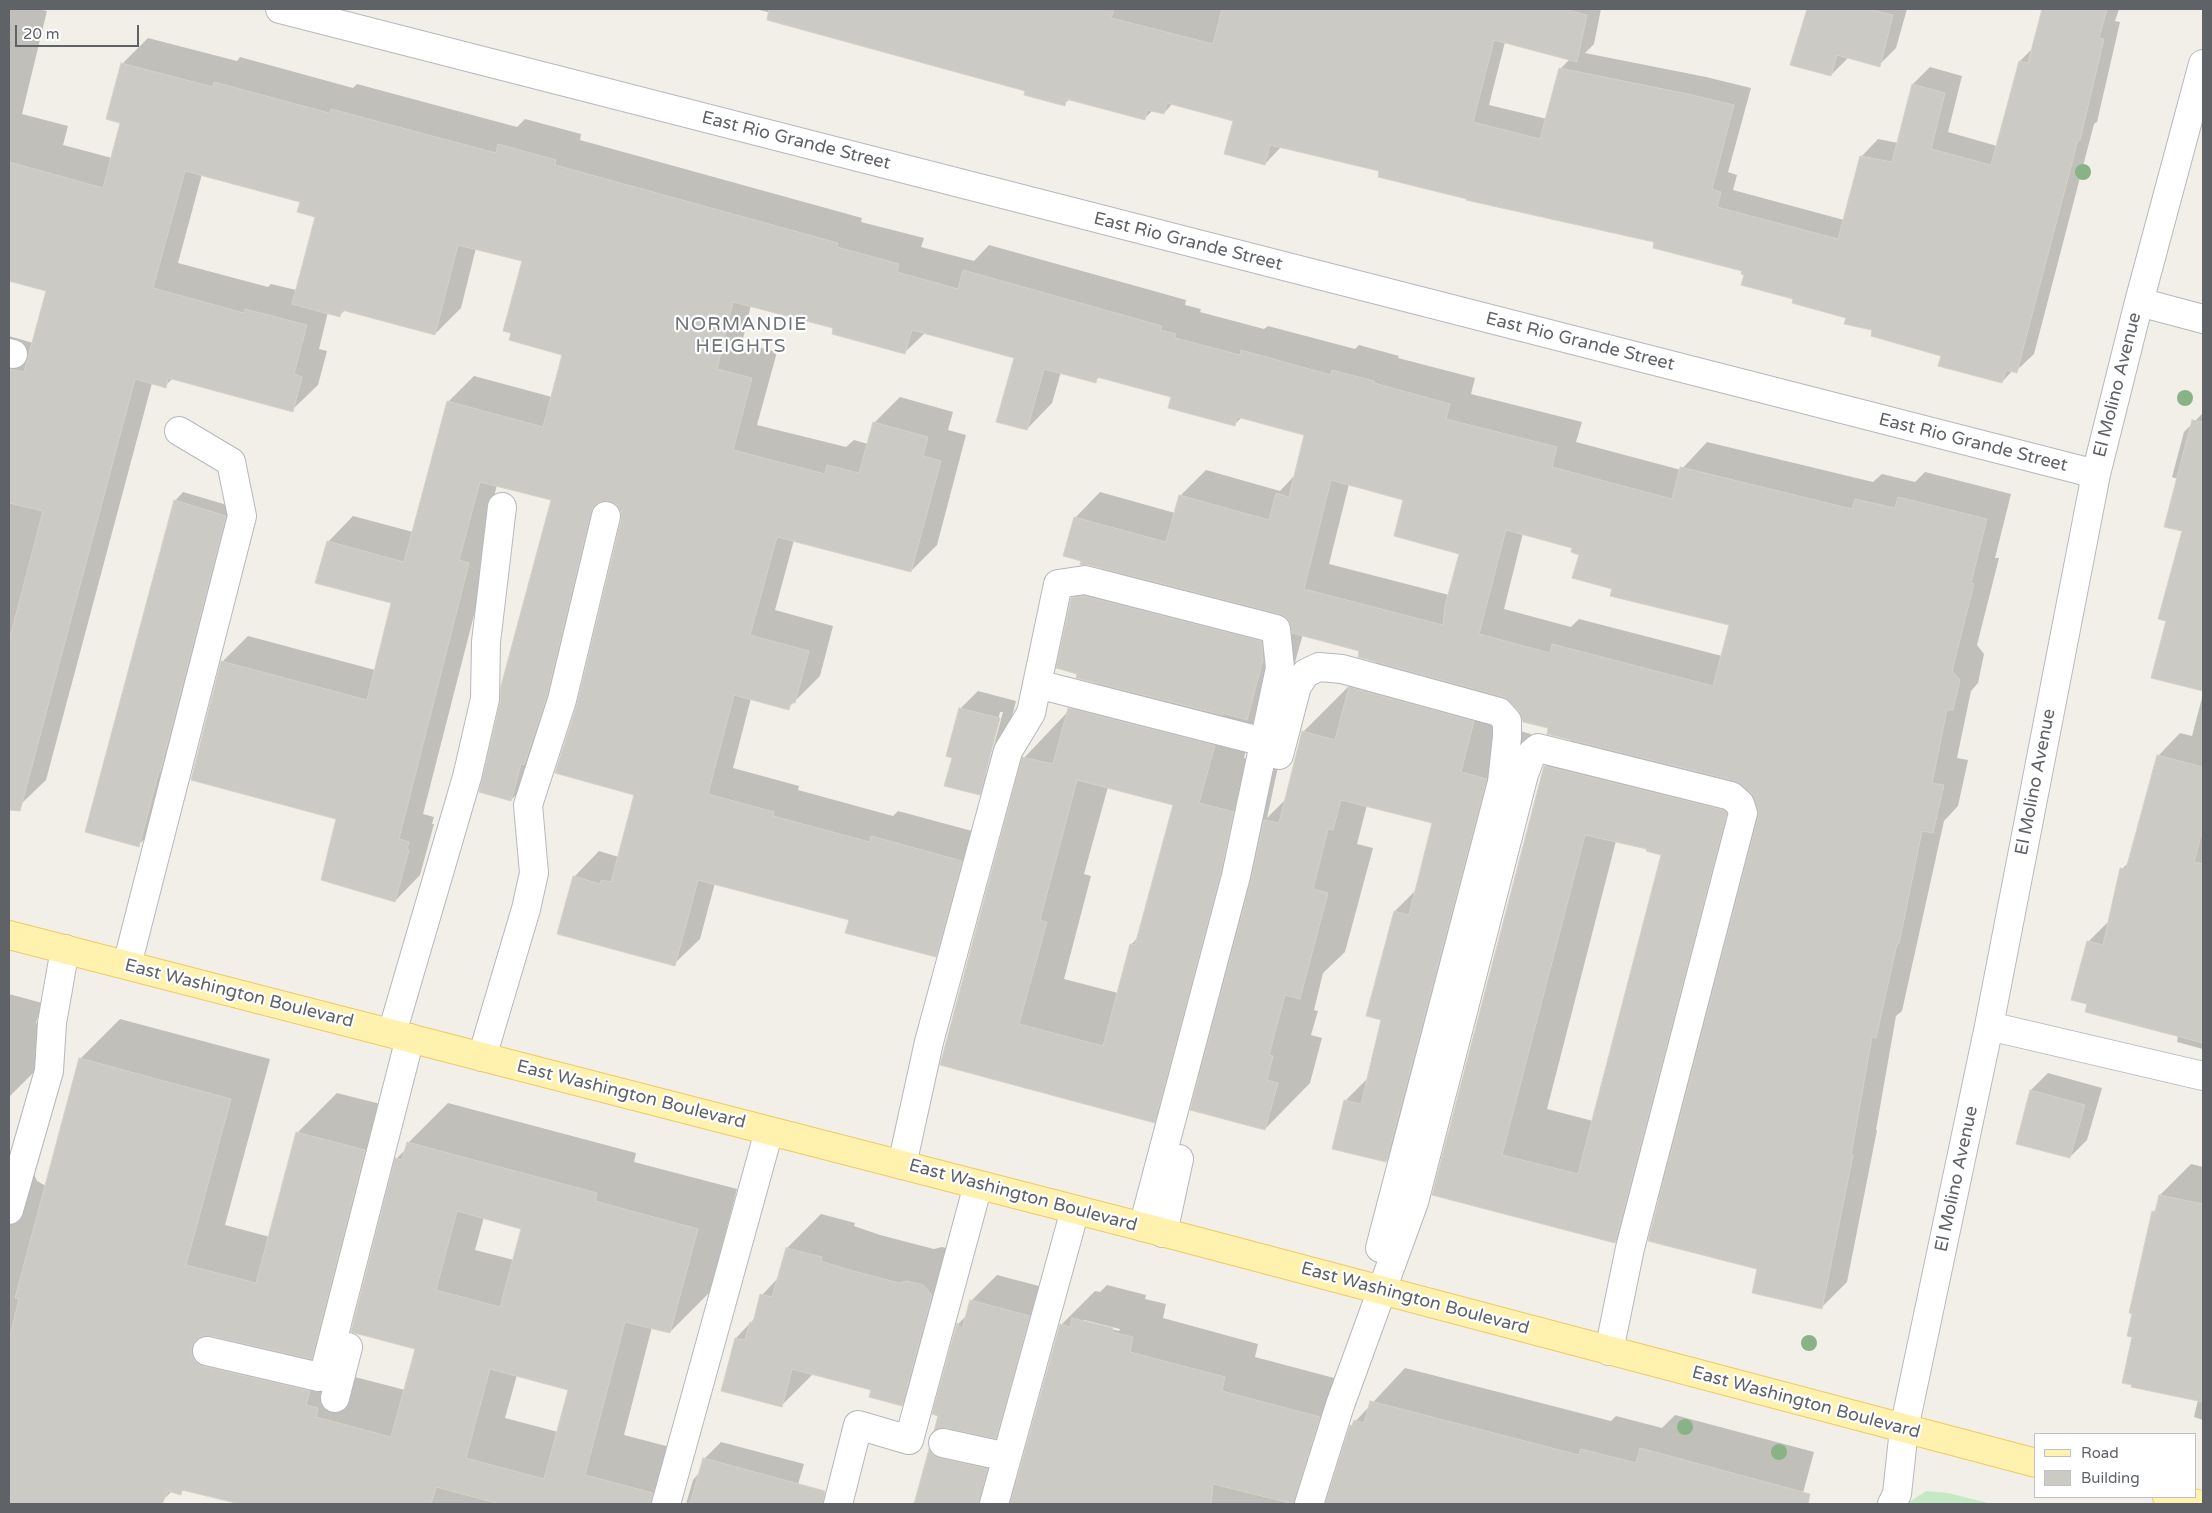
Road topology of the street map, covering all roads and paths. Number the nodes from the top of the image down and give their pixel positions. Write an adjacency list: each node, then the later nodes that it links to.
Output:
1 (280, 9): 6 (street, East Rio Grande Street)
2 (2203, 64): 3 (street, El Molino Avenue)
3 (2139, 302): 4 (street); 6 (street, El Molino Avenue)
4 (2203, 319)
5 (179, 431): 13 (street)
6 (2096, 474): 14 (street, El Molino Avenue)
7 (502, 507): 15 (street)
8 (606, 516): 16 (street)
9 (1037, 684): 10 (street); 10 (street); 19 (street)
10 (1264, 742): 23 (street)
11 (9, 935): 12 (main road, East Washington Boulevard)
12 (65, 949): 13 (main road, East Washington Boulevard); 21 (street)
13 (127, 965): 15 (main road, East Washington Boulevard)
14 (1989, 1026): 17 (street); 28 (street, El Molino Avenue)
15 (410, 1038): 16 (main road, East Washington Boulevard); 25 (street); 27 (street)
16 (482, 1057): 18 (main road, East Washington Boulevard)
17 (2203, 1076)
18 (769, 1131): 19 (main road, East Washington Boulevard); 33 (street)
19 (902, 1165): 20 (main road, East Washington Boulevard)
20 (978, 1184): 22 (main road, East Washington Boulevard); 34 (street)
21 (9, 1210)
22 (1075, 1210): 23 (main road, East Washington Boulevard); 30 (street)
23 (1153, 1230): 24 (main road, East Washington Boulevard); 24 (street)
24 (1376, 1289): 26 (main road, East Washington Boulevard); 26 (street); 36 (street)
25 (207, 1351)
26 (1609, 1351): 28 (main road, East Washington Boulevard)
27 (335, 1398)
28 (1904, 1429): 31 (main road, East Washington Boulevard); 37 (street, El Molino Avenue)
29 (943, 1443): 30 (street)
30 (1007, 1458): 35 (street)
31 (2034, 1462)
32 (2172, 1498): 38 (main road)
33 (666, 1504)
34 (838, 1504)
35 (994, 1504)
36 (1309, 1504)
37 (1892, 1504)
38 (2197, 1504)

